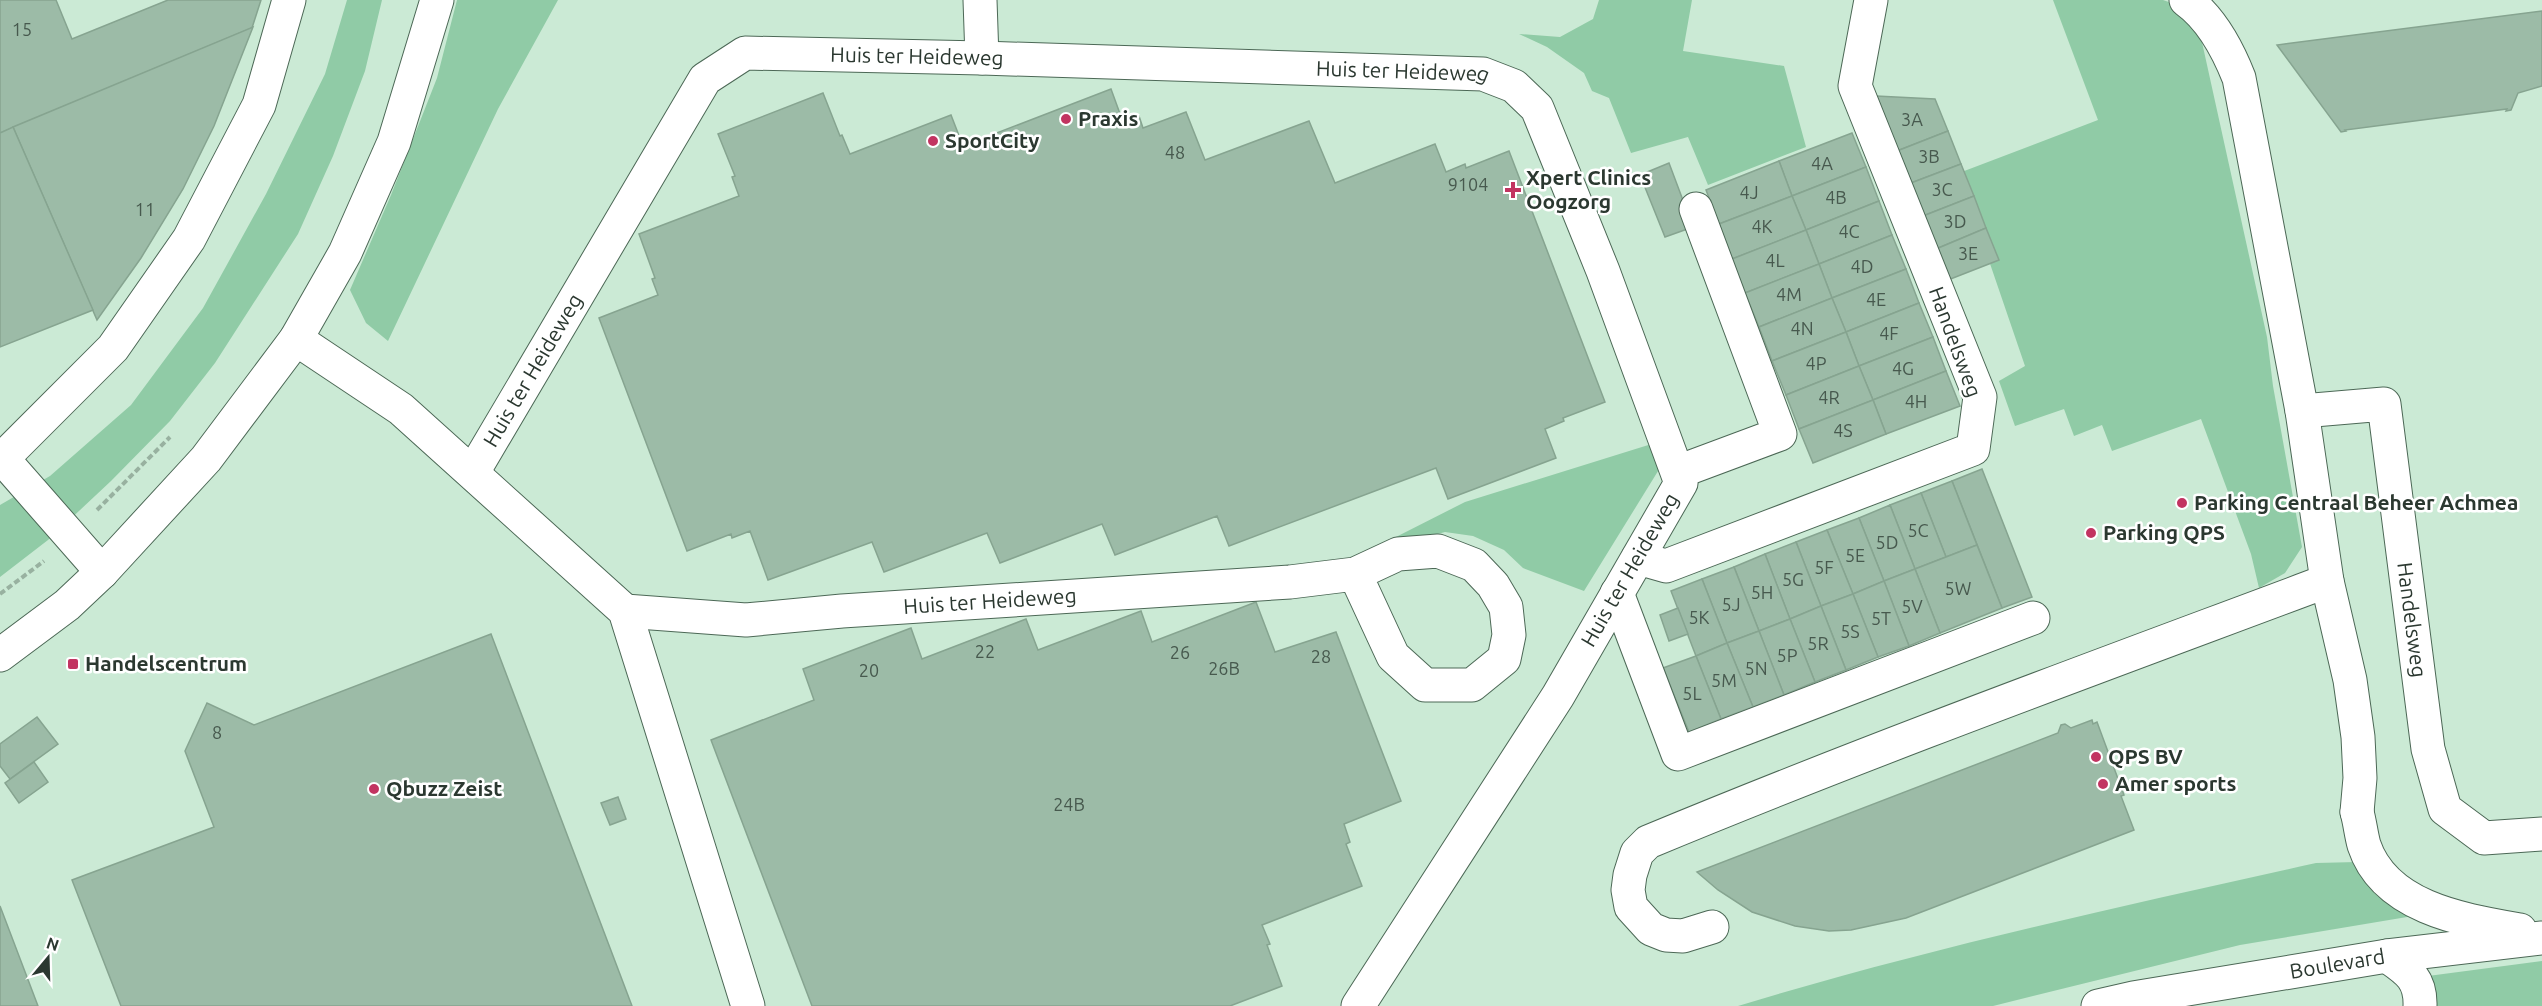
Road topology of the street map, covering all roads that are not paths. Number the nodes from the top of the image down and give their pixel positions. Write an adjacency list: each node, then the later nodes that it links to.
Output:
1 (289, 0): 10 (street)
2 (437, 0): 8 (street)
3 (980, 0): 6 (street)
4 (1871, 0): 13 (street, Handelsweg)
5 (2187, 0): 9 (street)
6 (981, 58): 11 (street, Huis ter Heideweg); 12 (street, Huis ter Heideweg)
7 (1696, 209): 12 (street)
8 (296, 339): 11 (street, Huis ter Heideweg); 14 (street)
9 (2302, 411): 16 (street); 21 (street, Handelsweg)
10 (2, 460): 14 (street)
11 (473, 472): 18 (street, Huis ter Heideweg)
12 (1678, 472): 13 (street, Huis ter Heideweg)
13 (1638, 558): 17 (street, Huis ter Heideweg)
14 (102, 573): 20 (street)
15 (1355, 574): 15 (street, Huis ter Heideweg); 18 (street, Huis ter Heideweg)
16 (2327, 581): 22 (street); 23 (street)
17 (1617, 593): 19 (street); 28 (street, Huis ter Heideweg)
18 (625, 611): 27 (street)
19 (2033, 618)
20 (0, 655)
21 (2542, 834)
22 (1712, 927)
23 (2542, 933)
24 (2542, 938): 25 (street, Boulevard)
25 (2387, 956): 26 (street, Boulevard); 30 (street)
26 (2129, 1002): 29 (street, Boulevard)
27 (748, 1006)
28 (1358, 1006)
29 (2098, 1006)
30 (2420, 1006)

